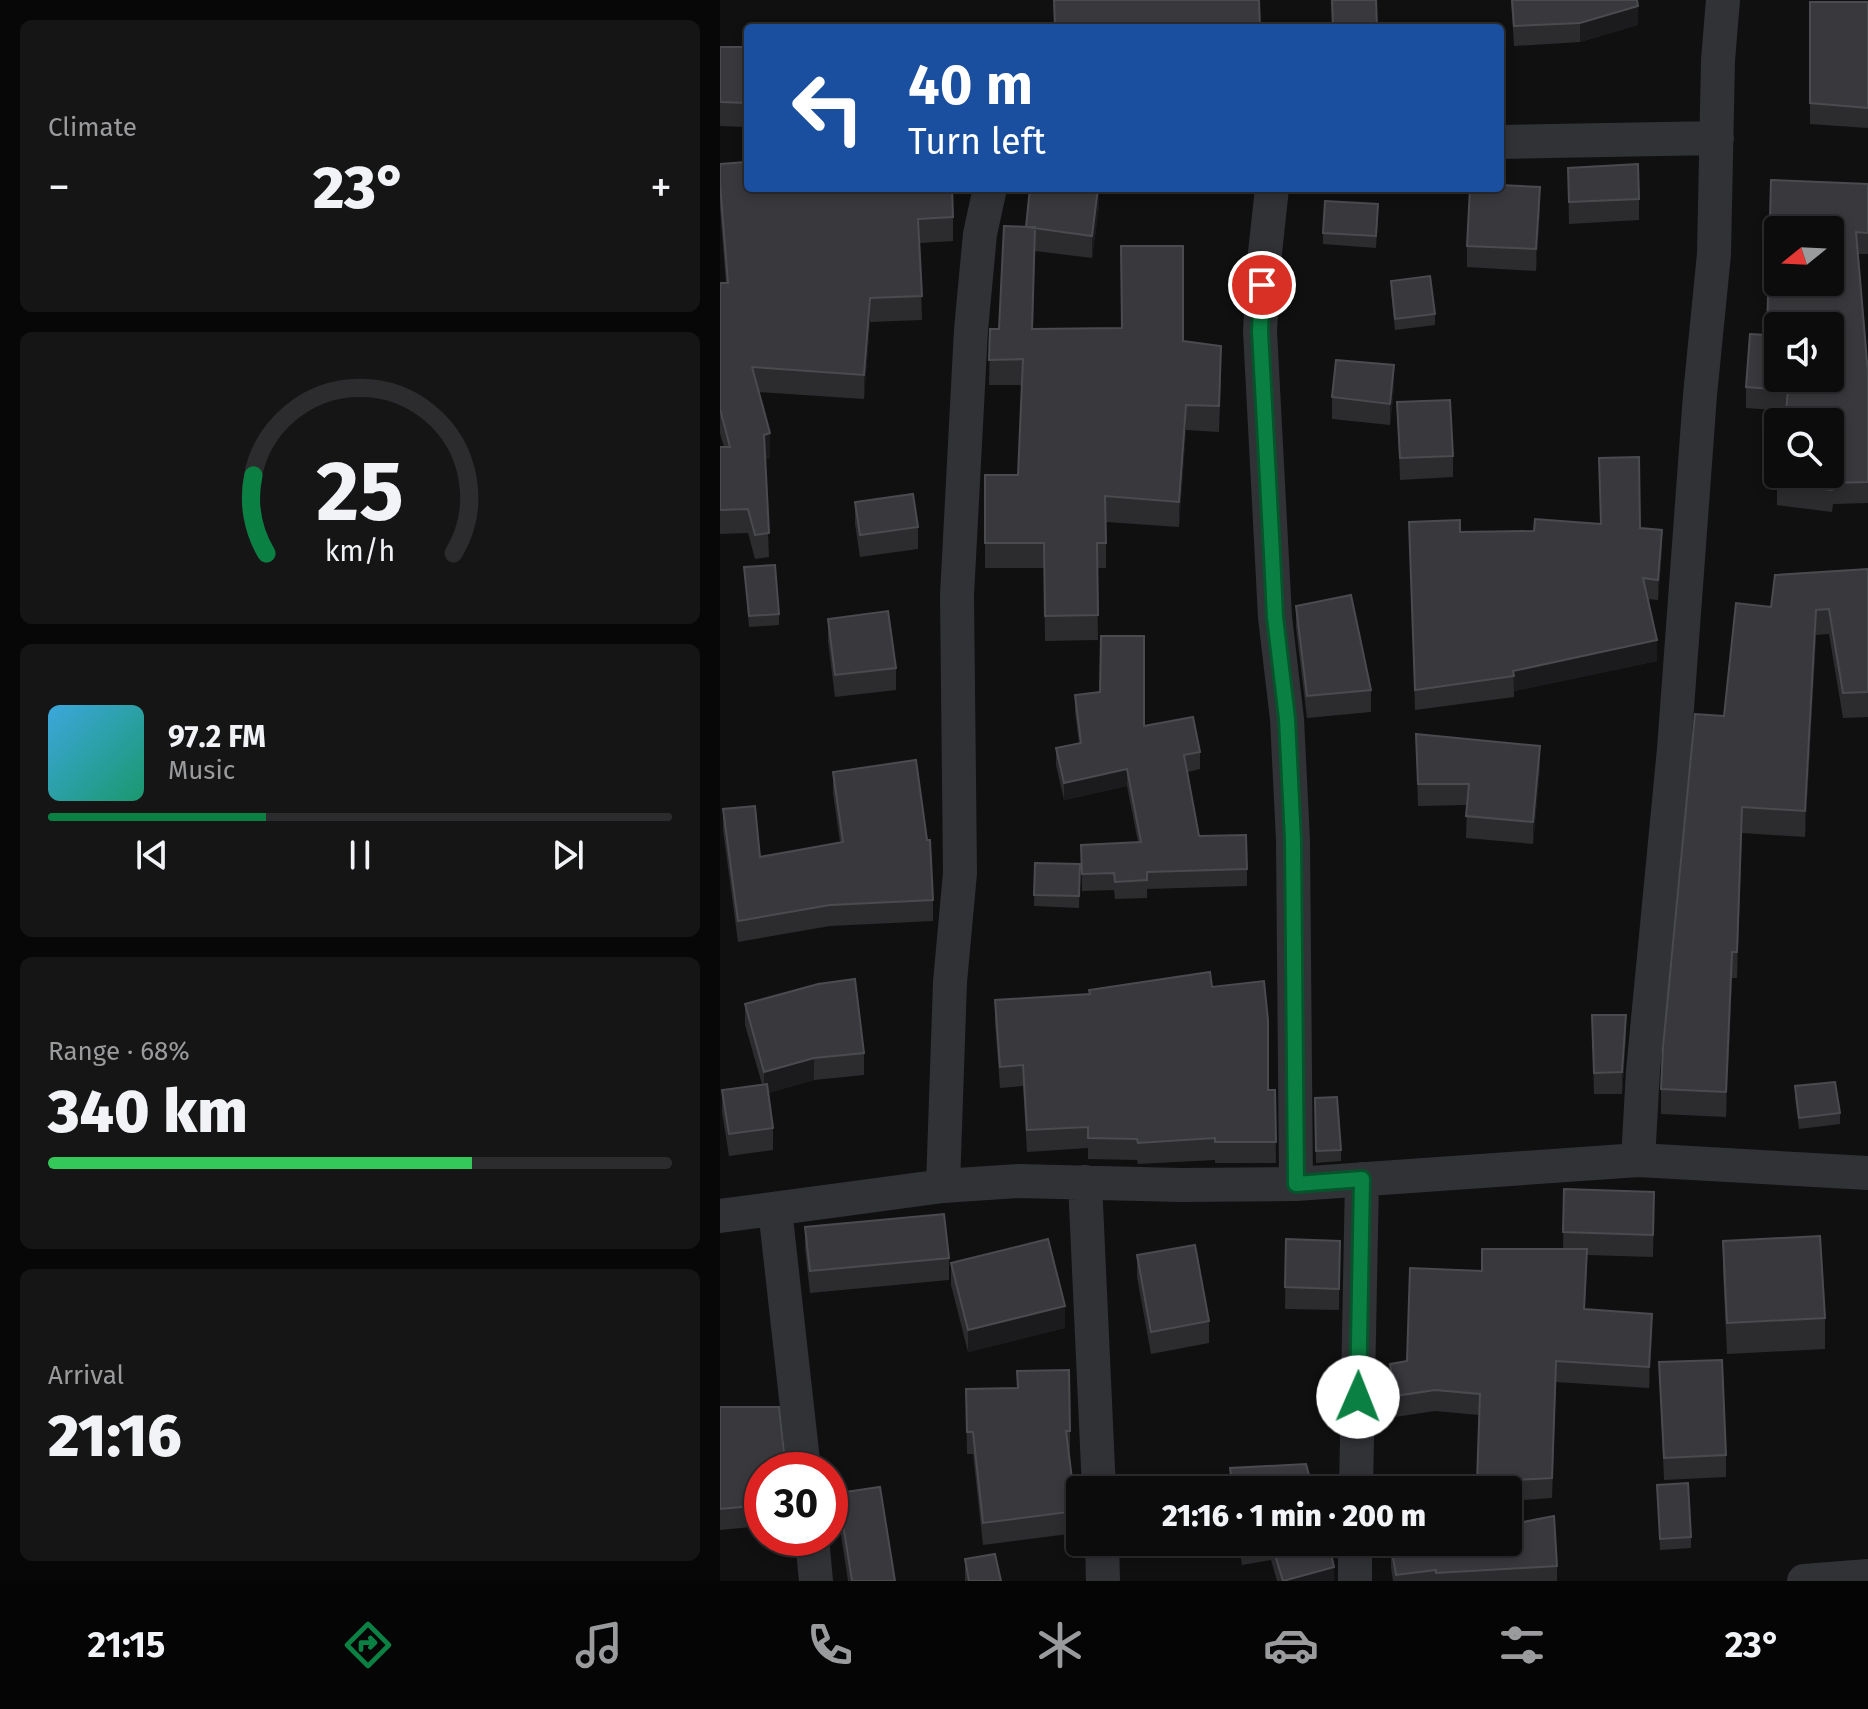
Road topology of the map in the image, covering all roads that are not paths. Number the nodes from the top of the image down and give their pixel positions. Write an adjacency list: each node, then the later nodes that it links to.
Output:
1 (1723, 0): 2 (street)
2 (1717, 138): 3 (street); 6 (street)
3 (1504, 142)
4 (989, 192): 11 (street)
5 (1272, 192): 10 (street)
6 (1638, 1160): 7 (street); 8 (street)
7 (1868, 1173)
8 (1362, 1179): 10 (street); 16 (street)
9 (1085, 1182): 10 (street); 11 (street); 15 (street)
10 (1296, 1184)
11 (943, 1186): 12 (street)
12 (775, 1209): 13 (street); 14 (street)
13 (720, 1216)
14 (802, 1452)
15 (1098, 1476)
16 (1356, 1476)
17 (814, 1556): 21 (street)
18 (1102, 1556): 22 (street)
19 (1355, 1556): 23 (street)
20 (1855, 1578): 24 (street)
21 (816, 1581)
22 (1103, 1581)
23 (1355, 1581)
24 (1804, 1581)

